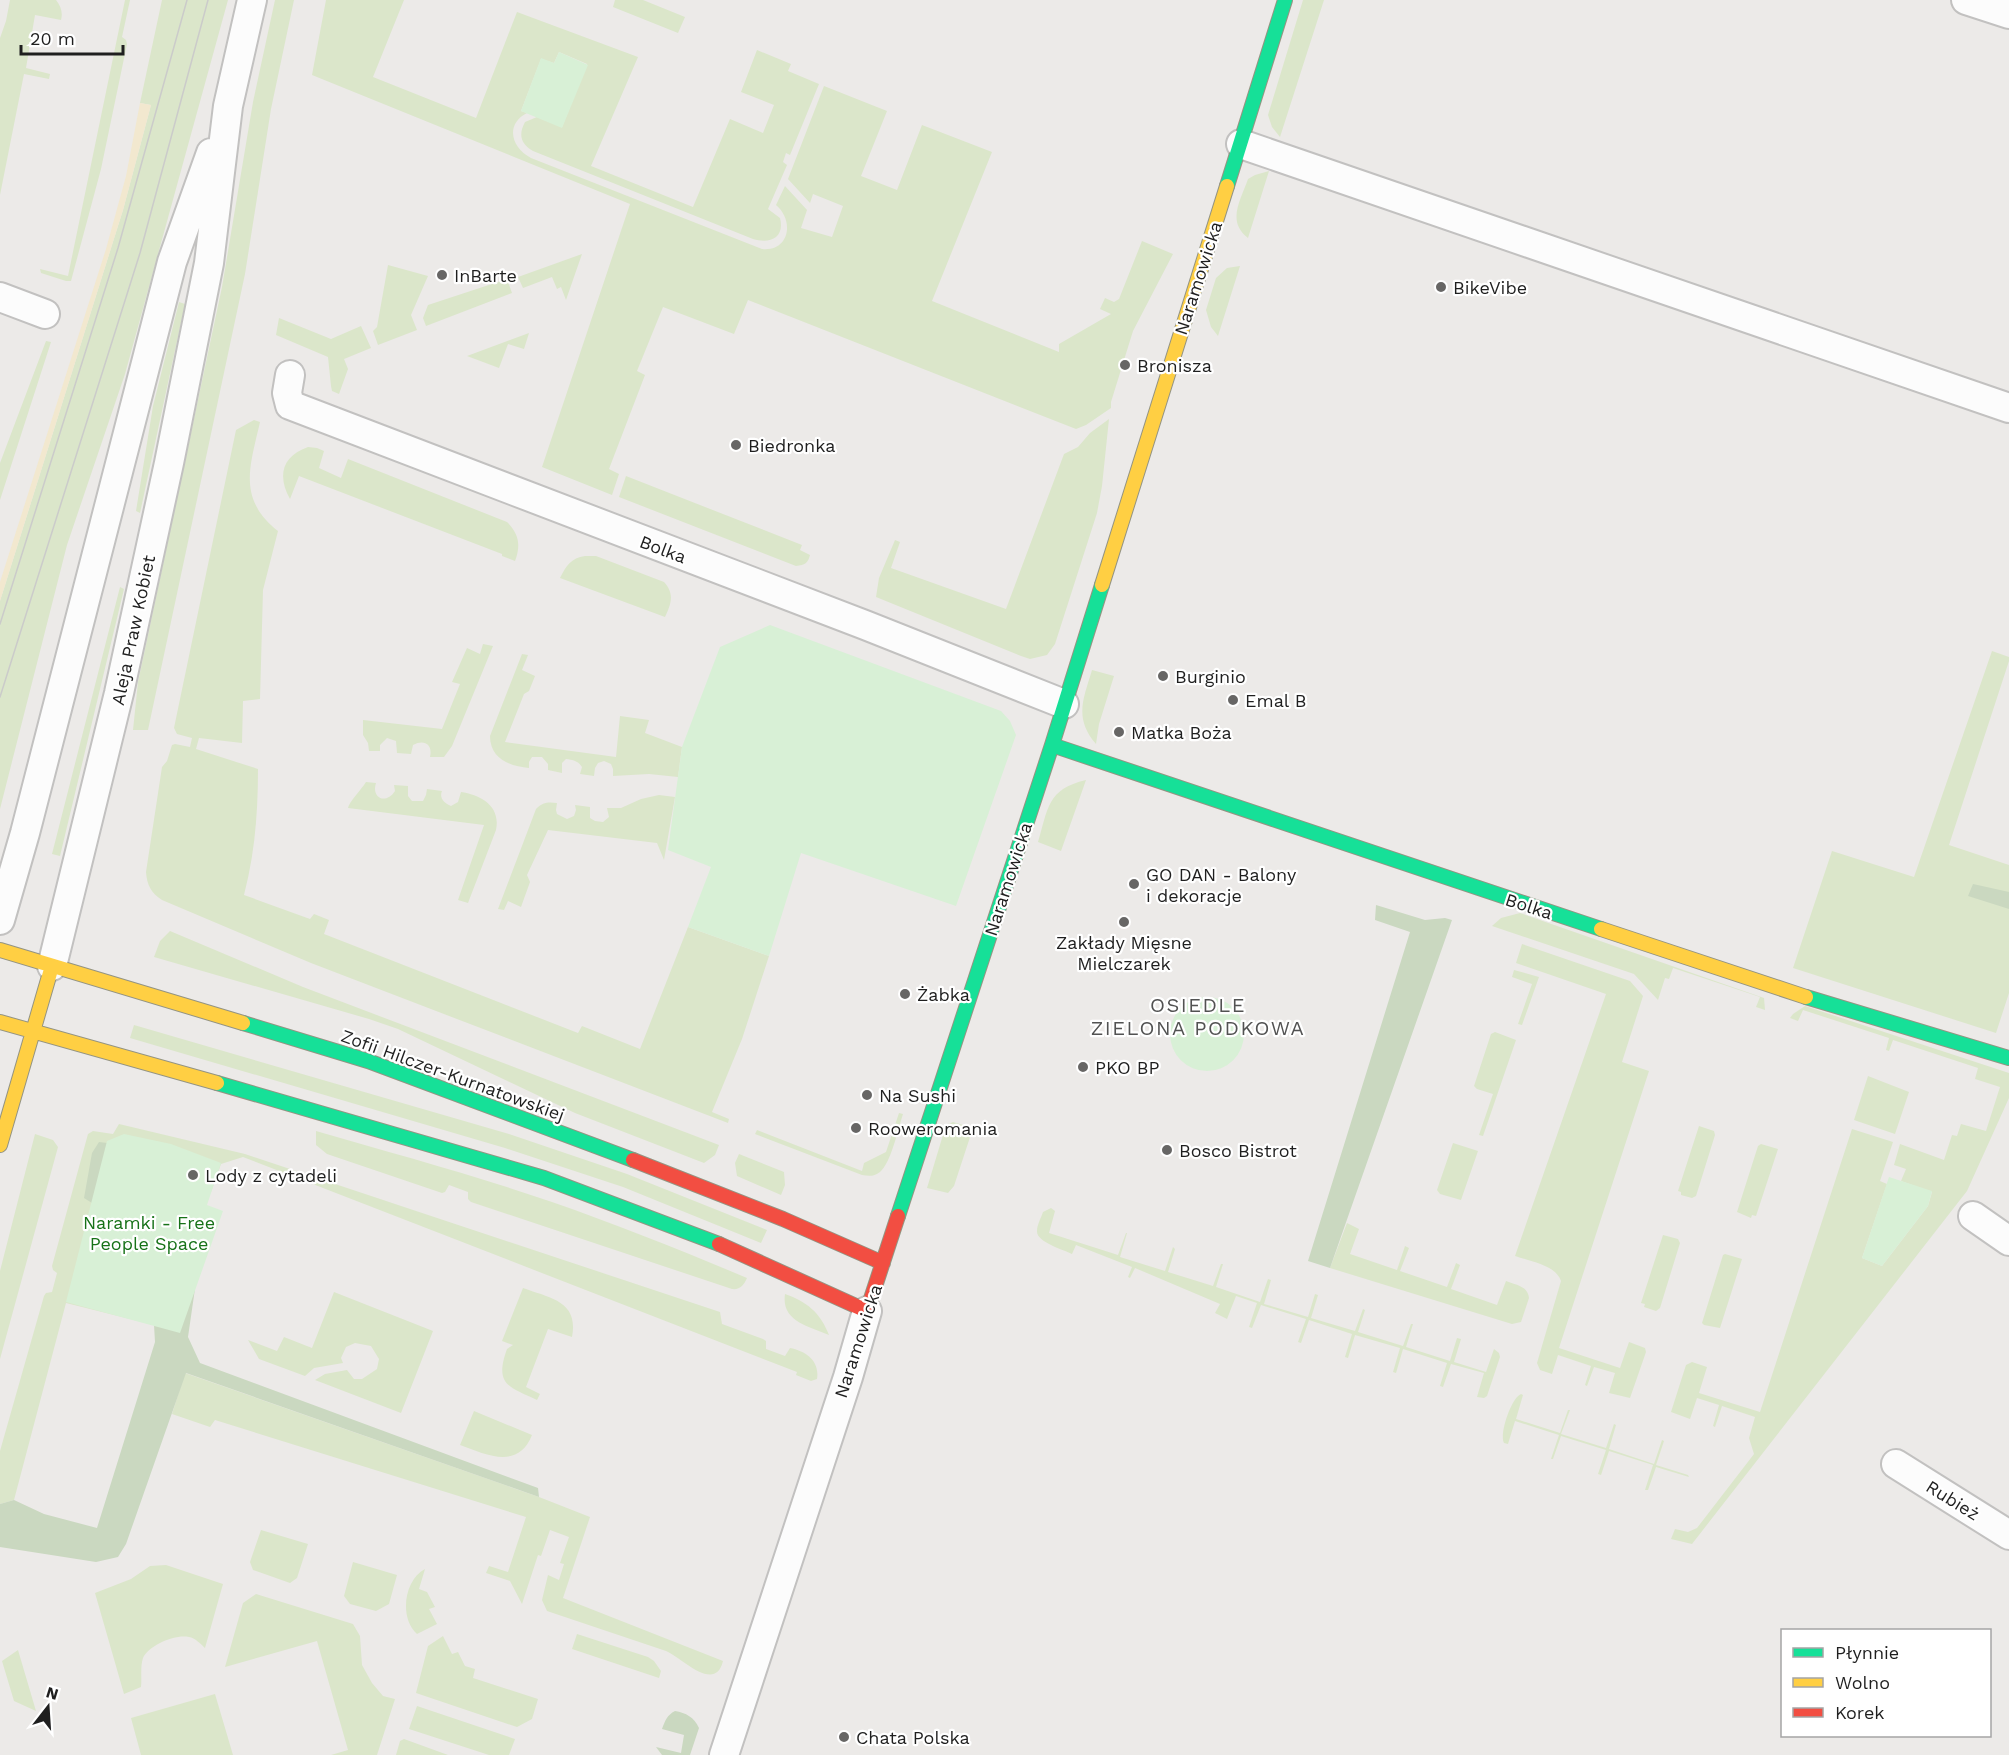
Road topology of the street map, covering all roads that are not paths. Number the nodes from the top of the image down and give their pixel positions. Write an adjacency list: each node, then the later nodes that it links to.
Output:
1 (252, 0): 5 (street, Aleja Praw Kobiet)
2 (1286, 0): 6 (street, Naramowicka)
3 (1966, 0): 4 (street)
4 (2009, 14)
5 (228, 106): 13 (street, Aleja Praw Kobiet); 15 (street, Aleja Praw Kobiet)
6 (1241, 144): 10 (street); 11 (street, Naramowicka)
7 (0, 297): 8 (street)
8 (45, 314)
9 (290, 375): 11 (street, Bolka)
10 (2009, 408)
11 (1064, 704): 12 (street, Naramowicka)
12 (1052, 745): 18 (street, Bolka); 22 (street, Naramowicka)
13 (0, 920)
14 (0, 950): 15 (street, Zofii Hilczer-Kurnatowskiej)
15 (52, 966): 17 (street, Aleja Praw Kobiet); 22 (street, Zofii Hilczer-Kurnatowskiej)
16 (0, 1022): 17 (street)
17 (33, 1031): 19 (street, Aleja Praw Kobiet); 23 (street)
18 (2009, 1058)
19 (0, 1145)
20 (1973, 1216): 21 (street)
21 (2009, 1242)
22 (883, 1263): 23 (street, Naramowicka)
23 (867, 1311): 26 (street, Naramowicka)
24 (1896, 1464): 25 (street, Rubież)
25 (2009, 1536)
26 (724, 1755)

